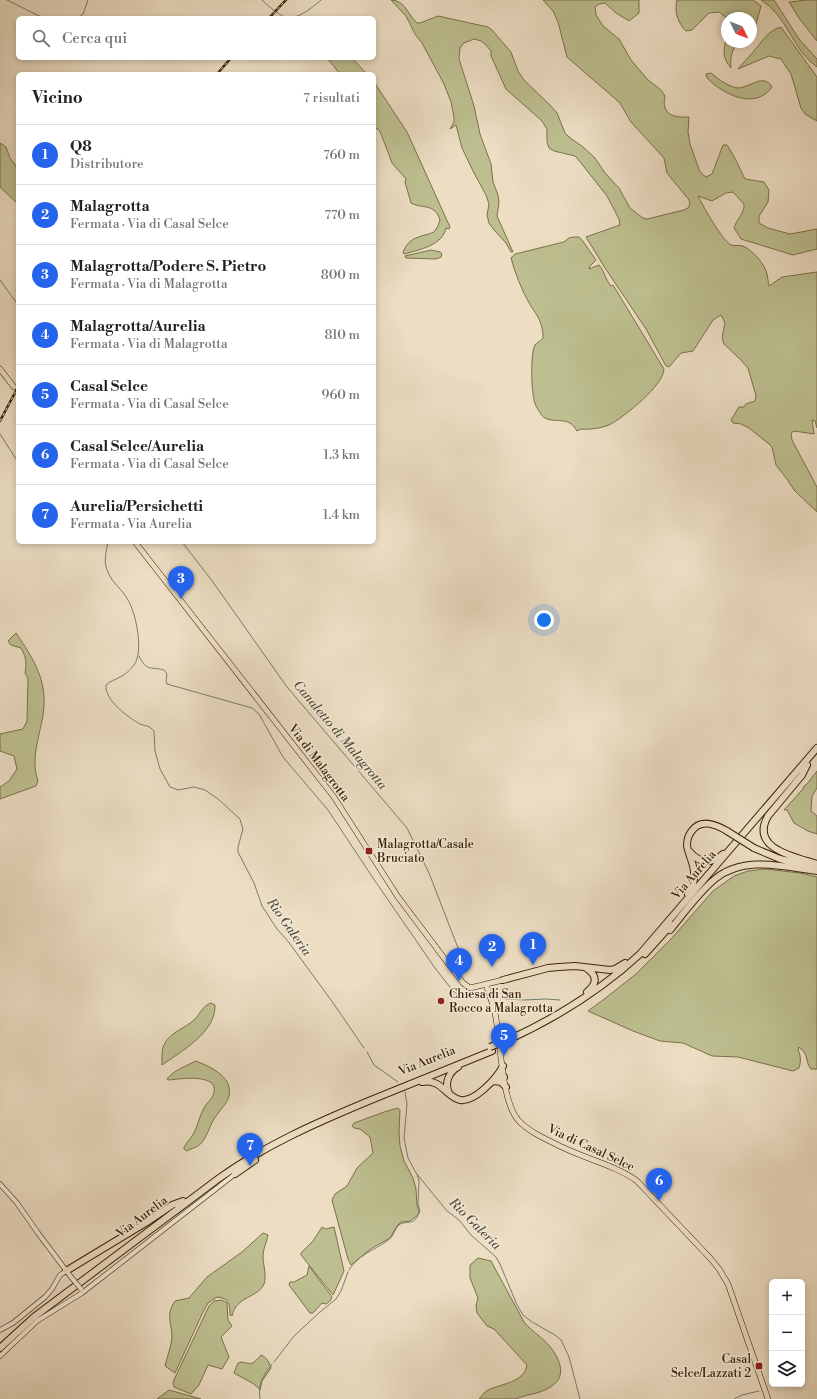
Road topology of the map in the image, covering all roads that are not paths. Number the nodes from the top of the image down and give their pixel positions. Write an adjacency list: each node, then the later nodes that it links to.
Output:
1 (0, 369): 2 (main road)
2 (14, 387)
3 (137, 544): 17 (main road, Via di Malagrotta)
4 (817, 748): 7 (highway, Via Aurelia)
5 (817, 754): 6 (highway, Via Aurelia)
6 (807, 765): 9 (highway); 12 (highway, Via Aurelia)
7 (796, 773): 8 (highway); 13 (highway, Via Aurelia)
8 (688, 847): 10 (highway, bridge); 13 (highway)
9 (817, 864)
10 (817, 868)
11 (817, 872): 12 (highway)
12 (656, 943): 19 (highway, Via Aurelia)
13 (646, 948): 14 (highway, Via Aurelia)
14 (640, 954): 15 (highway); 18 (highway, Via Aurelia)
15 (584, 967): 16 (highway); 18 (highway)
16 (502, 980): 17 (main road)
17 (486, 984): 21 (main road, Via di Casal Selce)
18 (559, 1014): 19 (highway, Via Aurelia)
19 (508, 1042): 20 (highway, Via Aurelia)
20 (491, 1049): 24 (highway, Via Aurelia); 26 (highway, Via Aurelia); 27 (highway)
21 (503, 1066): 22 (main road, Via di Casal Selce); 23 (highway)
22 (504, 1077): 23 (highway); 25 (main road, Via di Casal Selce)
23 (494, 1080): 25 (highway); 27 (highway)
24 (405, 1086): 26 (highway, Via Aurelia); 27 (highway)
25 (506, 1087): 38 (main road, Via di Casal Selce)
26 (387, 1092): 28 (highway, Via Aurelia); 31 (highway, Via Aurelia)
27 (450, 1095)
28 (295, 1134): 29 (highway); 36 (highway, Via Aurelia)
29 (235, 1174): 33 (street, Via Aurelia)
30 (0, 1184): 32 (street)
31 (183, 1200): 32 (highway); 35 (highway, Via Aurelia)
32 (66, 1270): 33 (street, bridge); 34 (street)
33 (82, 1290): 37 (street, Via Aurelia)
34 (0, 1330)
35 (0, 1342)
36 (0, 1348)
37 (0, 1356)
38 (768, 1399)

